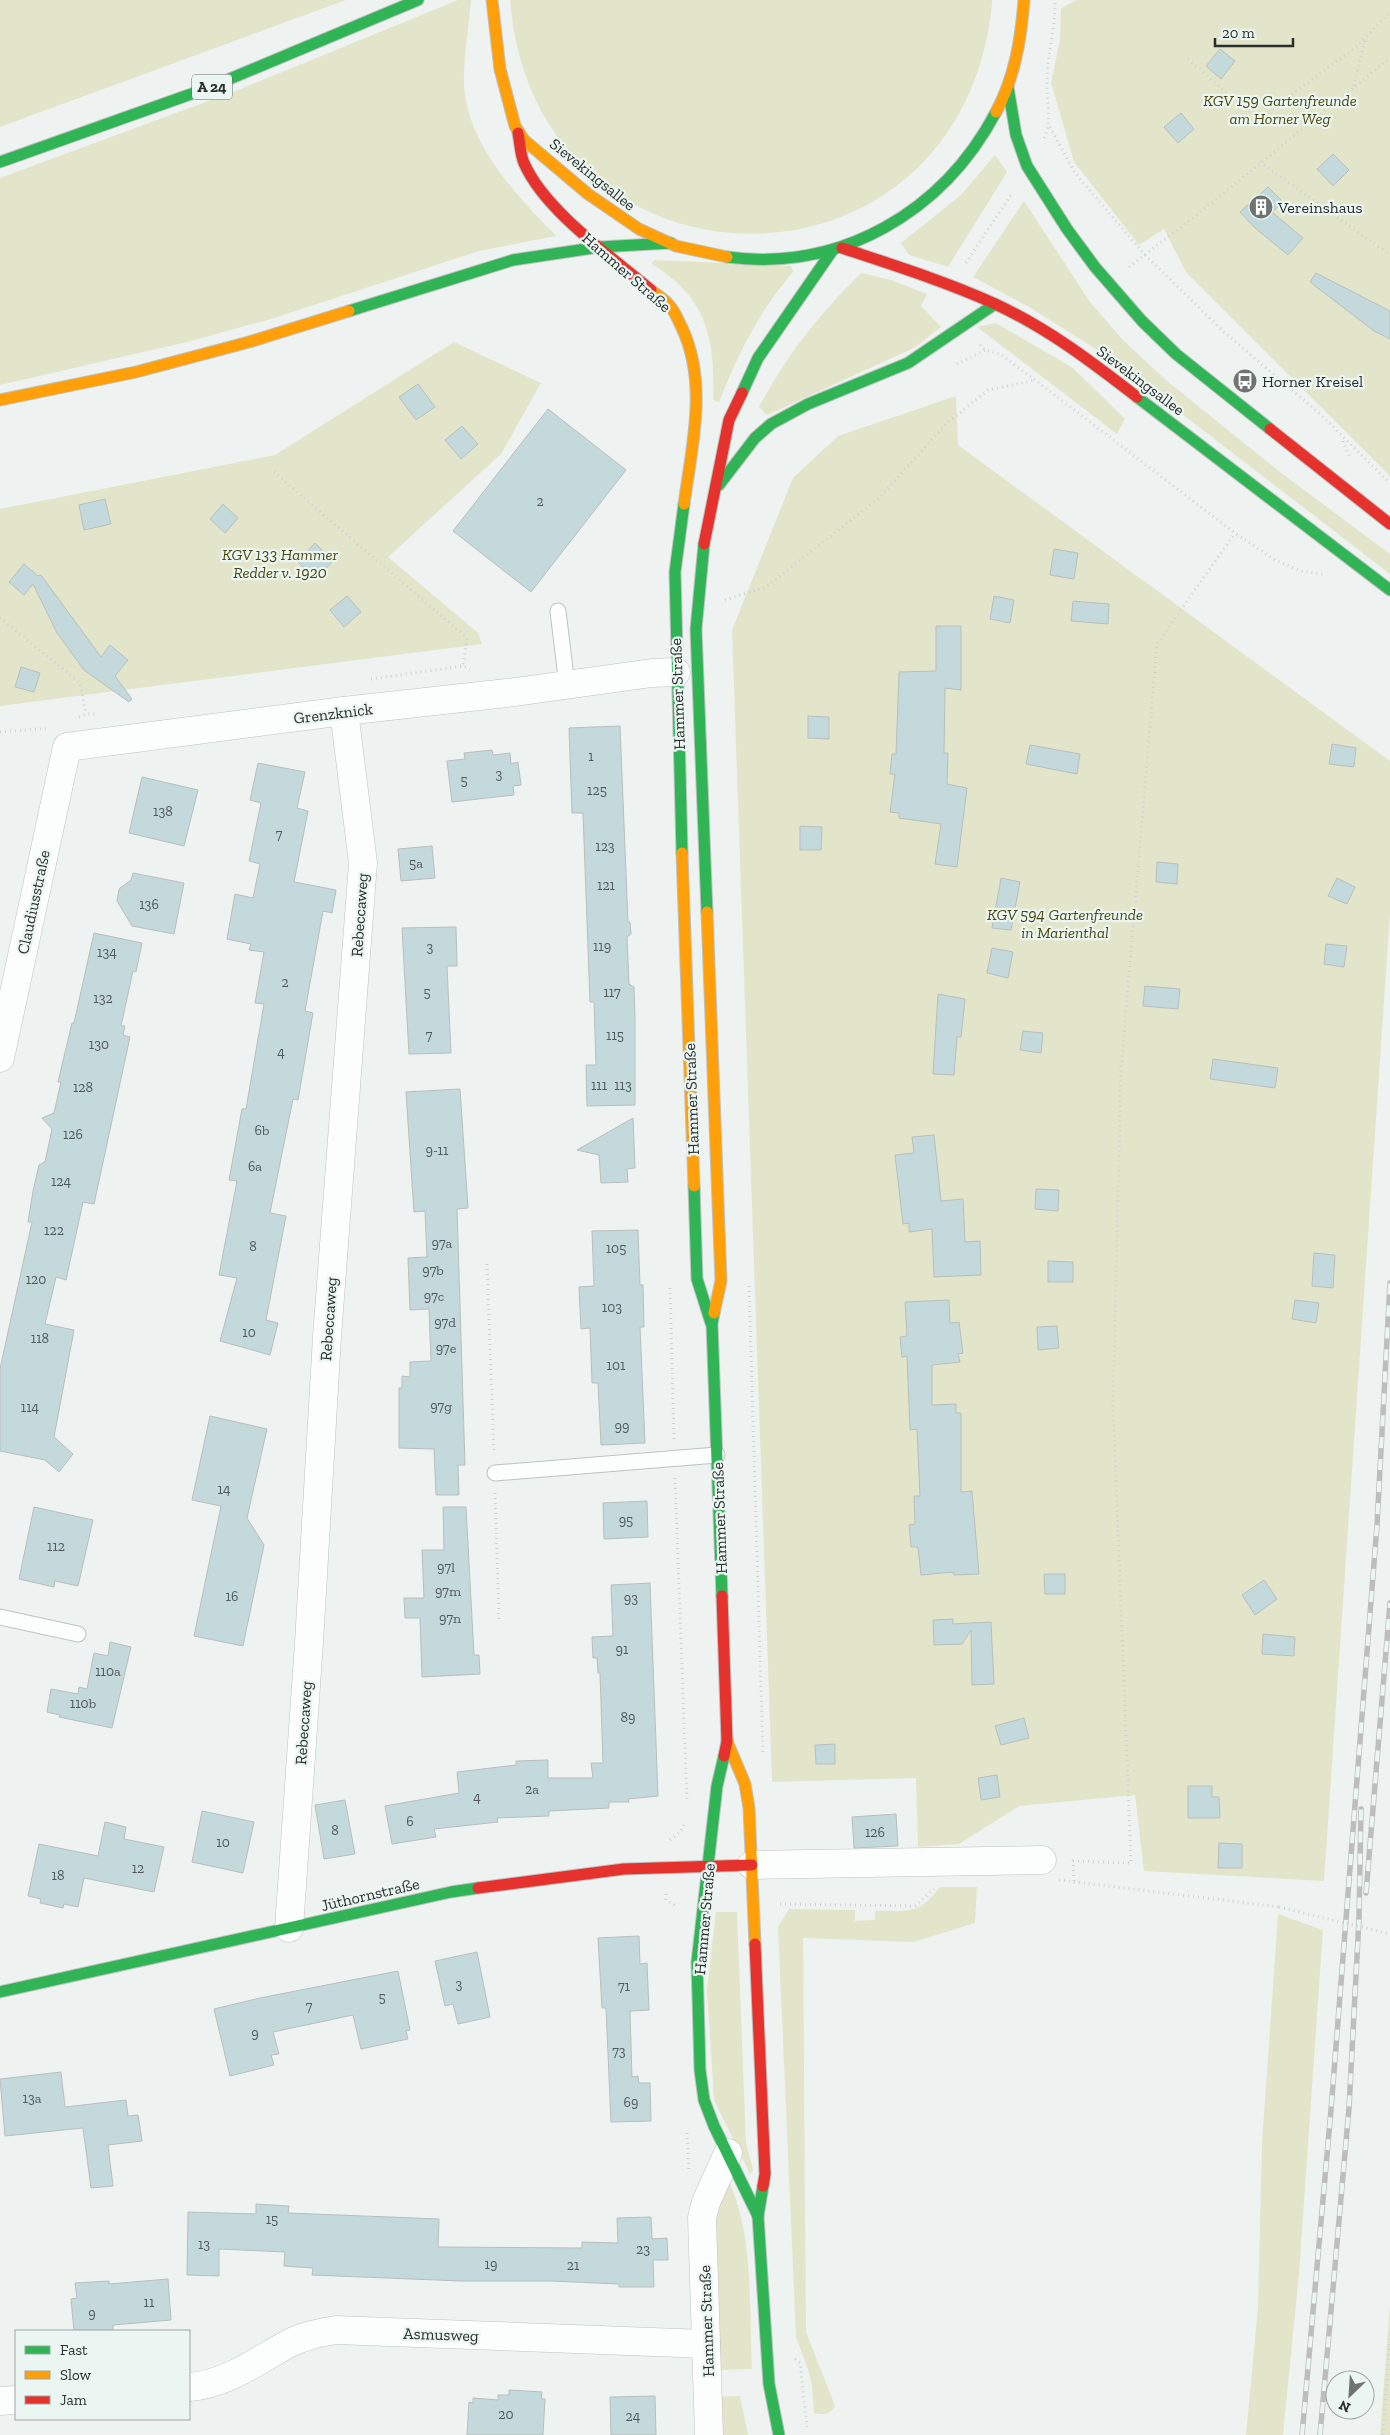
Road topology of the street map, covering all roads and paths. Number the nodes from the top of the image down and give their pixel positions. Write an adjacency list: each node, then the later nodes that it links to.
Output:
1 (418, 0): 14 (main road, A 24)
2 (492, 0): 12 (main road)
3 (1024, 0): 10 (main road, Sievekingsallee)
4 (1055, 0): 11 (path)
5 (1390, 12): 6 (path)
6 (1365, 38): 8 (path); 9 (path)
7 (1390, 58): 9 (path)
8 (1188, 59)
9 (1354, 86): 15 (path)
10 (1008, 87): 19 (main road, Sievekingsallee); 23 (main road, Sievekingsallee)
11 (1050, 126): 13 (path); 20 (path)
12 (518, 133): 17 (main road, Sievekingsallee); 18 (main road, Hammer Straße)
13 (1040, 143)
14 (0, 162)
15 (1260, 162): 20 (path); 21 (path)
16 (1015, 187): 22 (path)
17 (671, 244): 18 (main road); 19 (main road, Sievekingsallee)
18 (600, 247): 27 (main road); 39 (main road, Hammer Straße)
19 (837, 249): 24 (main road, Sievekingsallee); 30 (main road, Hammer Straße)
20 (1144, 255): 23 (path); 29 (path)
21 (1390, 255)
22 (965, 265)
23 (1107, 284): 31 (main road, Sievekingsallee)
24 (995, 304): 30 (main road); 34 (main road, Sievekingsallee)
25 (953, 366): 26 (path)
26 (1035, 380): 32 (path); 35 (path)
27 (0, 400)
28 (274, 472): 38 (path)
29 (1390, 483)
30 (715, 490): 48 (main road, Hammer Straße)
31 (1389, 523)
32 (1234, 533): 33 (path); 59 (path)
33 (1331, 575)
34 (1390, 590)
35 (722, 594)
36 (558, 612): 40 (lane)
37 (0, 618): 42 (path)
38 (463, 666)
39 (676, 672): 40 (street, Grenzknick); 48 (main road, Hammer Straße)
40 (567, 686): 41 (street, Grenzknick)
41 (344, 711): 44 (street, Grenzknick); 63 (street, Rebeccaweg)
42 (86, 714)
43 (0, 732): 44 (path)
44 (67, 747): 45 (street, Claudiusstraße)
45 (0, 1058)
46 (487, 1264): 50 (path)
47 (748, 1276): 55 (path)
48 (712, 1324): 49 (main road, Hammer Straße)
49 (717, 1455): 50 (lane); 54 (main road, Hammer Straße)
50 (495, 1472): 52 (path)
51 (0, 1618): 53 (lane)
52 (499, 1620)
53 (78, 1634)
54 (727, 1741): 56 (main road, Hammer Straße); 57 (main road, Hammer Straße)
55 (764, 1760)
56 (764, 1864): 57 (main road, Jüthornstraße); 58 (street); 61 (path); 67 (main road, Hammer Straße)
57 (709, 1867): 63 (main road, Jüthornstraße); 66 (main road, Hammer Straße)
58 (1048, 1870): 59 (path)
59 (1074, 1881): 64 (path, bridge)
60 (937, 1886): 62 (path)
61 (778, 1904)
62 (808, 1905)
63 (289, 1928): 65 (main road, Jüthornstraße)
64 (1390, 1934)
65 (0, 1992)
66 (728, 2153): 67 (main road, Hammer Straße); 69 (street, Hammer Straße)
67 (758, 2216): 74 (main road, Hammer Straße)
68 (1390, 2331): 75 (path)
69 (706, 2344): 70 (street, Asmusweg); 73 (street, Hammer Straße)
70 (190, 2387)
71 (15, 2400): 72 (street)
72 (0, 2401)
73 (709, 2435)
74 (779, 2435)
75 (1383, 2435)

